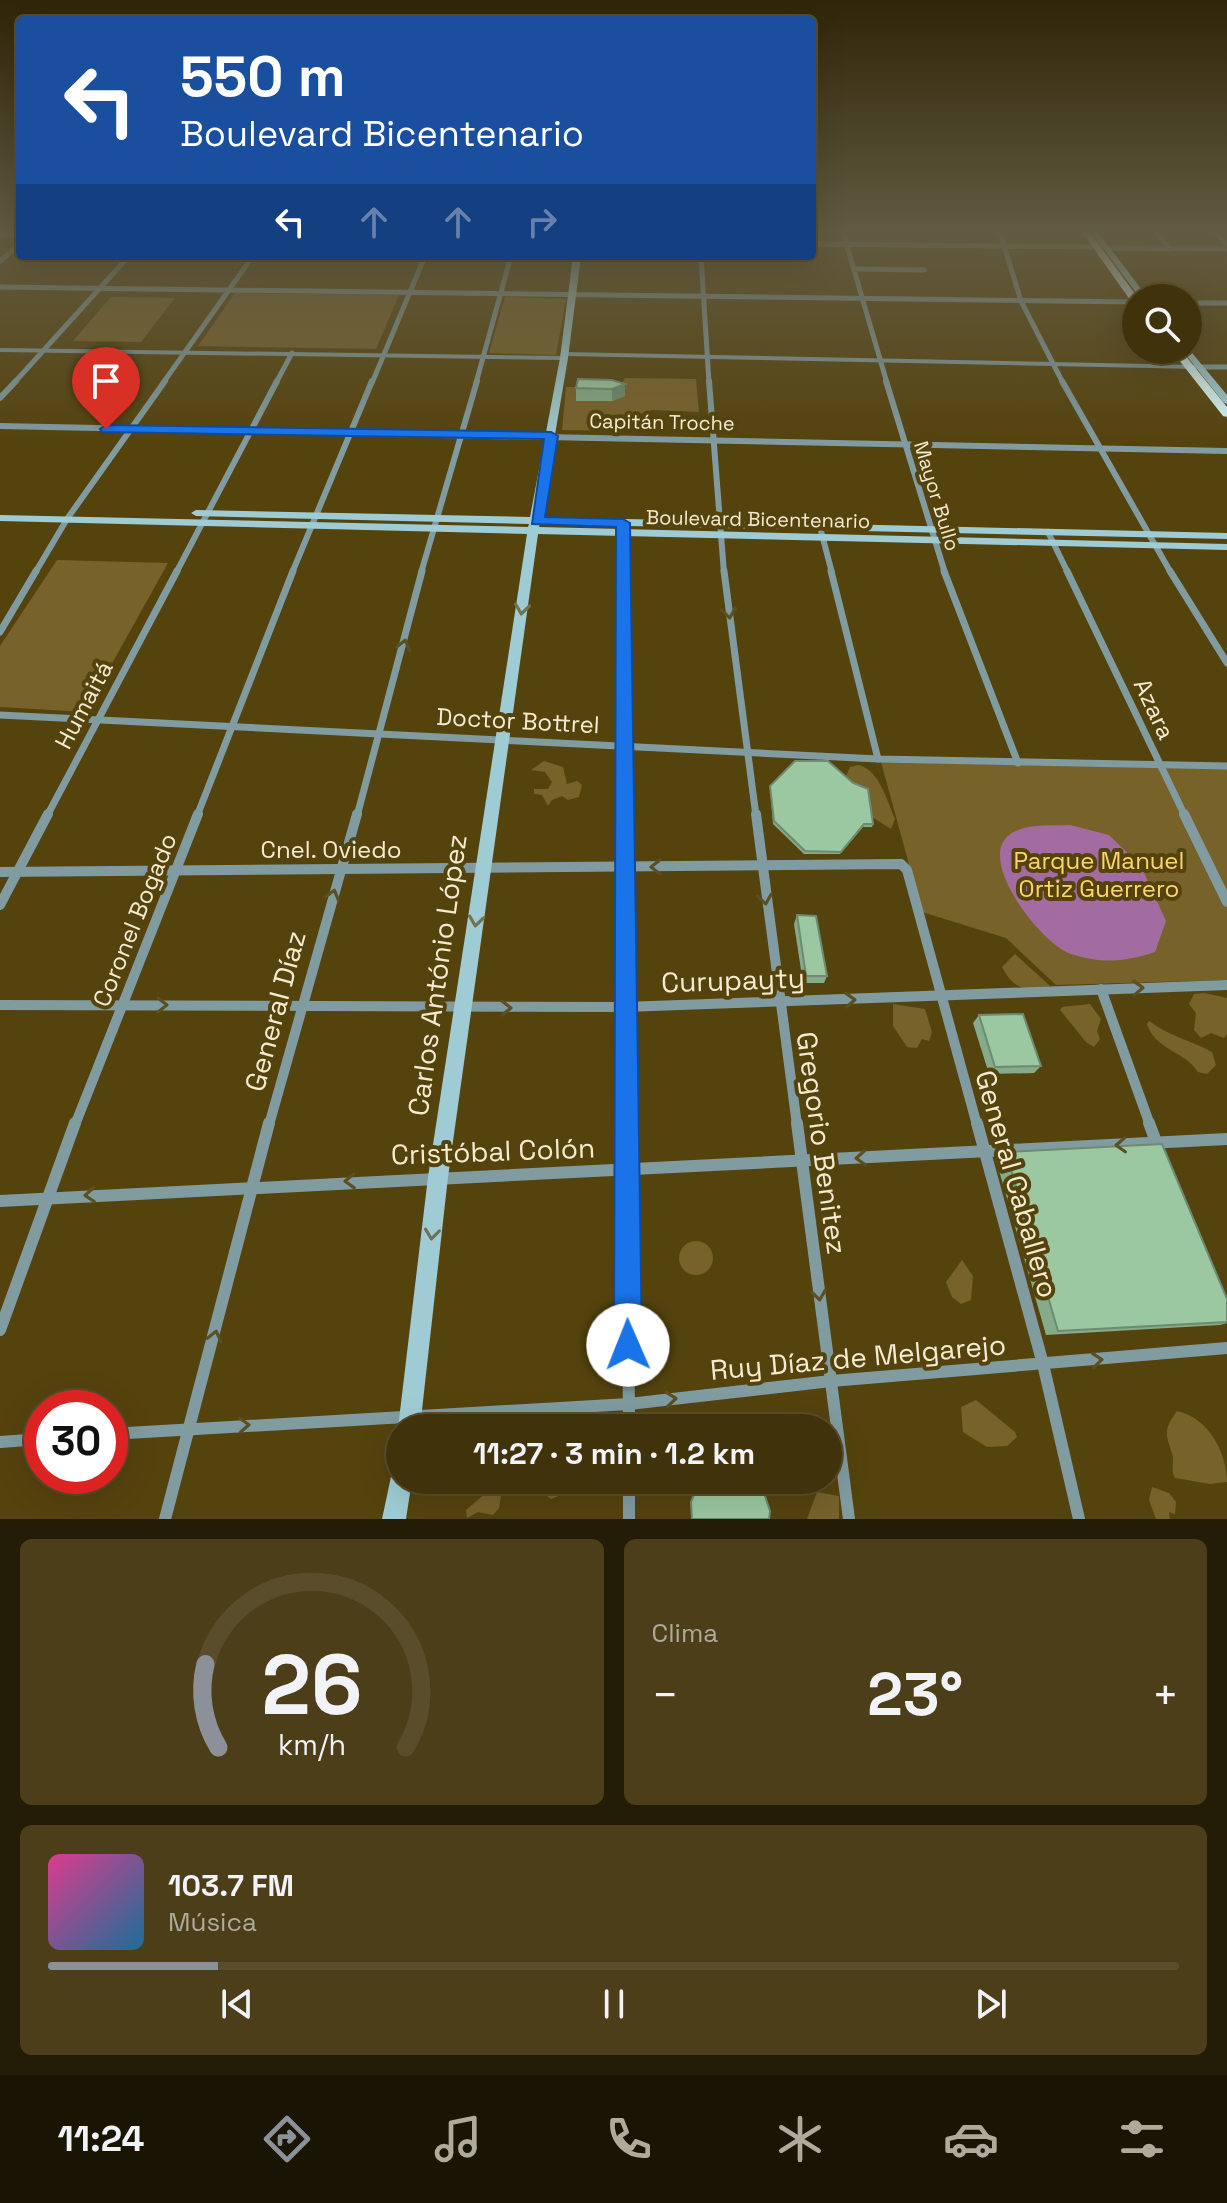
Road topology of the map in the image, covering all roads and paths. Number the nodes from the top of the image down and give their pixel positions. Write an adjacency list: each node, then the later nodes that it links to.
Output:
1 (86, 303): 12 (street)
2 (220, 303): 13 (street)
3 (405, 303): 15 (street, Coronel Bogado)
4 (499, 303): 16 (street, General Díaz)
5 (572, 303): 17 (main road, Carlos António López)
6 (703, 303): 18 (street, Gregorio Benitez)
7 (865, 303): 19 (street, Mayor Bullo)
8 (1022, 303): 20 (street)
9 (1202, 303): 10 (street)
10 (1227, 303)
11 (0, 350): 12 (street)
12 (43, 351): 13 (street); 25 (street)
13 (185, 352): 14 (street); 29 (street)
14 (292, 353): 15 (street); 30 (street, Humaitá)
15 (383, 354): 16 (street); 31 (street, Coronel Bogado)
16 (484, 356): 17 (street); 32 (street, General Díaz)
17 (564, 356): 18 (street); 33 (main road, Carlos António López)
18 (705, 356): 19 (street); 34 (street, Gregorio Benitez)
19 (881, 361): 20 (street); 35 (street, Mayor Bullo)
20 (1053, 364): 23 (street); 36 (street)
21 (1192, 364): 23 (highway)
22 (1193, 364): 23 (main road)
23 (1195, 367): 24 (street); 26 (main road); 27 (highway)
24 (1227, 367)
25 (0, 398)
26 (1227, 401)
27 (1227, 414)
28 (0, 426): 29 (street, Capitán Troche)
29 (133, 430): 30 (street, Capitán Troche); 39 (street)
30 (250, 432): 31 (street, Capitán Troche); 41 (street, Humaitá)
31 (351, 433): 32 (street, Capitán Troche); 42 (street, Coronel Bogado)
32 (463, 434): 33 (street, Capitán Troche); 43 (street, General Díaz)
33 (551, 436): 34 (street, Capitán Troche); 44 (main road, Carlos António López)
34 (711, 439): 35 (street, Capitán Troche); 46 (street, Gregorio Benitez)
35 (903, 443): 36 (street, Capitán Troche); 49 (street, Mayor Bullo)
36 (1099, 448): 37 (street, Capitán Troche); 50 (street)
37 (1227, 451)
38 (0, 509): 39 (main road, Boulevard Bicentenario)
39 (72, 515): 40 (main road, Boulevard Bicentenario); 41 (main road, Boulevard Bicentenario); 56 (street)
40 (0, 518)
41 (203, 518): 42 (main road, Boulevard Bicentenario); 60 (street, Humaitá)
42 (313, 521): 43 (main road, Boulevard Bicentenario); 61 (street, Coronel Bogado)
43 (436, 524): 44 (main road, Boulevard Bicentenario); 62 (street, General Díaz, one-way to 43)
44 (535, 526): 45 (main road, Boulevard Bicentenario); 63 (main road, Carlos António López, one-way to 63)
45 (623, 528): 46 (main road, Boulevard Bicentenario); 64 (street)
46 (719, 530): 48 (main road, Boulevard Bicentenario); 65 (street, Gregorio Benitez, one-way to 65)
47 (1048, 532): 49 (main road, Boulevard Bicentenario); 50 (main road, Boulevard Bicentenario); 52 (street, Azara)
48 (821, 533): 49 (main road, Boulevard Bicentenario); 66 (street)
49 (931, 535): 52 (main road, Boulevard Bicentenario); 67 (street, Mayor Bullo)
50 (1148, 535): 51 (main road, Boulevard Bicentenario); 53 (street)
51 (1227, 536)
52 (1055, 544): 53 (main road, Boulevard Bicentenario); 68 (street, Azara)
53 (1154, 546): 54 (main road, Boulevard Bicentenario); 58 (street)
54 (1227, 547)
55 (0, 614): 56 (street)
56 (11, 614): 57 (street)
57 (0, 632)
58 (1227, 663)
59 (0, 715): 60 (street, Doctor Bottrel)
60 (99, 720): 61 (street, Doctor Bottrel); 77 (street, Humaitá)
61 (233, 726): 62 (street, Doctor Bottrel); 75 (street, Coronel Bogado)
62 (381, 734): 63 (street, Doctor Bottrel); 73 (street, General Díaz)
63 (502, 740): 64 (street, Doctor Bottrel); 74 (main road, Carlos António López)
64 (623, 746): 65 (street, Doctor Bottrel); 72 (street)
65 (747, 752): 66 (street, Doctor Bottrel); 71 (street, Gregorio Benitez)
66 (878, 759): 67 (street, Doctor Bottrel)
67 (1018, 763): 68 (street, Doctor Bottrel)
68 (1158, 764): 69 (street, Doctor Bottrel); 78 (street, Azara)
69 (1227, 766)
70 (901, 864): 71 (street, Cnel. Oviedo); 82 (street, General Caballero)
71 (761, 865): 72 (street, Cnel. Oviedo, one-way to 72); 83 (street, Gregorio Benitez, one-way to 83)
72 (624, 868): 74 (street, Cnel. Oviedo); 87 (street)
73 (340, 869): 74 (street, Cnel. Oviedo); 75 (street, Cnel. Oviedo); 86 (street, General Díaz, one-way to 73)
74 (483, 869): 88 (main road, Carlos António López, one-way to 88)
75 (176, 871): 77 (street, Cnel. Oviedo); 85 (street, Coronel Bogado)
76 (0, 872): 77 (street, Cnel. Oviedo)
77 (18, 872): 79 (street, Humaitá)
78 (1227, 902)
79 (0, 905)
80 (1227, 985): 81 (street, Curupayty, one-way to 80)
81 (1101, 989): 82 (street, Curupayty); 90 (street)
82 (940, 997): 83 (street, Curupayty, one-way to 82); 91 (street, General Caballero)
83 (779, 1003): 87 (street, Curupayty); 93 (street, Gregorio Benitez)
84 (0, 1005): 85 (street, Curupayty)
85 (123, 1005): 86 (street, Curupayty, one-way to 86); 97 (street, Coronel Bogado)
86 (300, 1006): 88 (street, Curupayty); 96 (street, General Díaz)
87 (624, 1007): 88 (street, Curupayty, one-way to 87); 94 (street)
88 (463, 1009): 95 (main road, Carlos António López)
89 (1227, 1139): 90 (street, Cristóbal Colón)
90 (1157, 1144): 91 (street, Cristóbal Colón, one-way to 91); 92 (street)
91 (983, 1152): 93 (street, Cristóbal Colón, one-way to 93); 101 (street, General Caballero)
92 (1163, 1158)
93 (800, 1161): 94 (street, Cristóbal Colón); 102 (street, Gregorio Benitez, one-way to 102)
94 (625, 1170): 95 (street, Cristóbal Colón); 103 (street)
95 (438, 1177): 96 (street, Cristóbal Colón, one-way to 96); 104 (main road, Carlos António López, one-way to 104)
96 (253, 1185): 97 (street, Cristóbal Colón, one-way to 97); 108 (street, General Díaz, one-way to 96)
97 (46, 1198): 98 (street, Cristóbal Colón); 99 (street, Coronel Bogado)
98 (0, 1201)
99 (0, 1330)
100 (1227, 1348): 101 (street, Ruy Díaz de Melgarejo, one-way to 100)
101 (1043, 1364): 102 (street, Ruy Díaz de Melgarejo); 118 (street, General Caballero)
102 (831, 1381): 103 (street, Ruy Díaz de Melgarejo, one-way to 102); 117 (street, Gregorio Benitez)
103 (629, 1404): 105 (street, Ruy Díaz de Melgarejo); 106 (street)
104 (411, 1414)
105 (507, 1414)
106 (629, 1414)
107 (386, 1423): 108 (street, Ruy Díaz de Melgarejo, one-way to 107)
108 (191, 1428): 109 (street, Ruy Díaz de Melgarejo); 114 (street, General Díaz)
109 (128, 1433)
110 (24, 1440): 111 (street)
111 (0, 1442)
112 (398, 1494): 115 (main road)
113 (629, 1494): 116 (street)
114 (165, 1519)
115 (394, 1519)
116 (629, 1519)
117 (849, 1519)
118 (1079, 1519)

